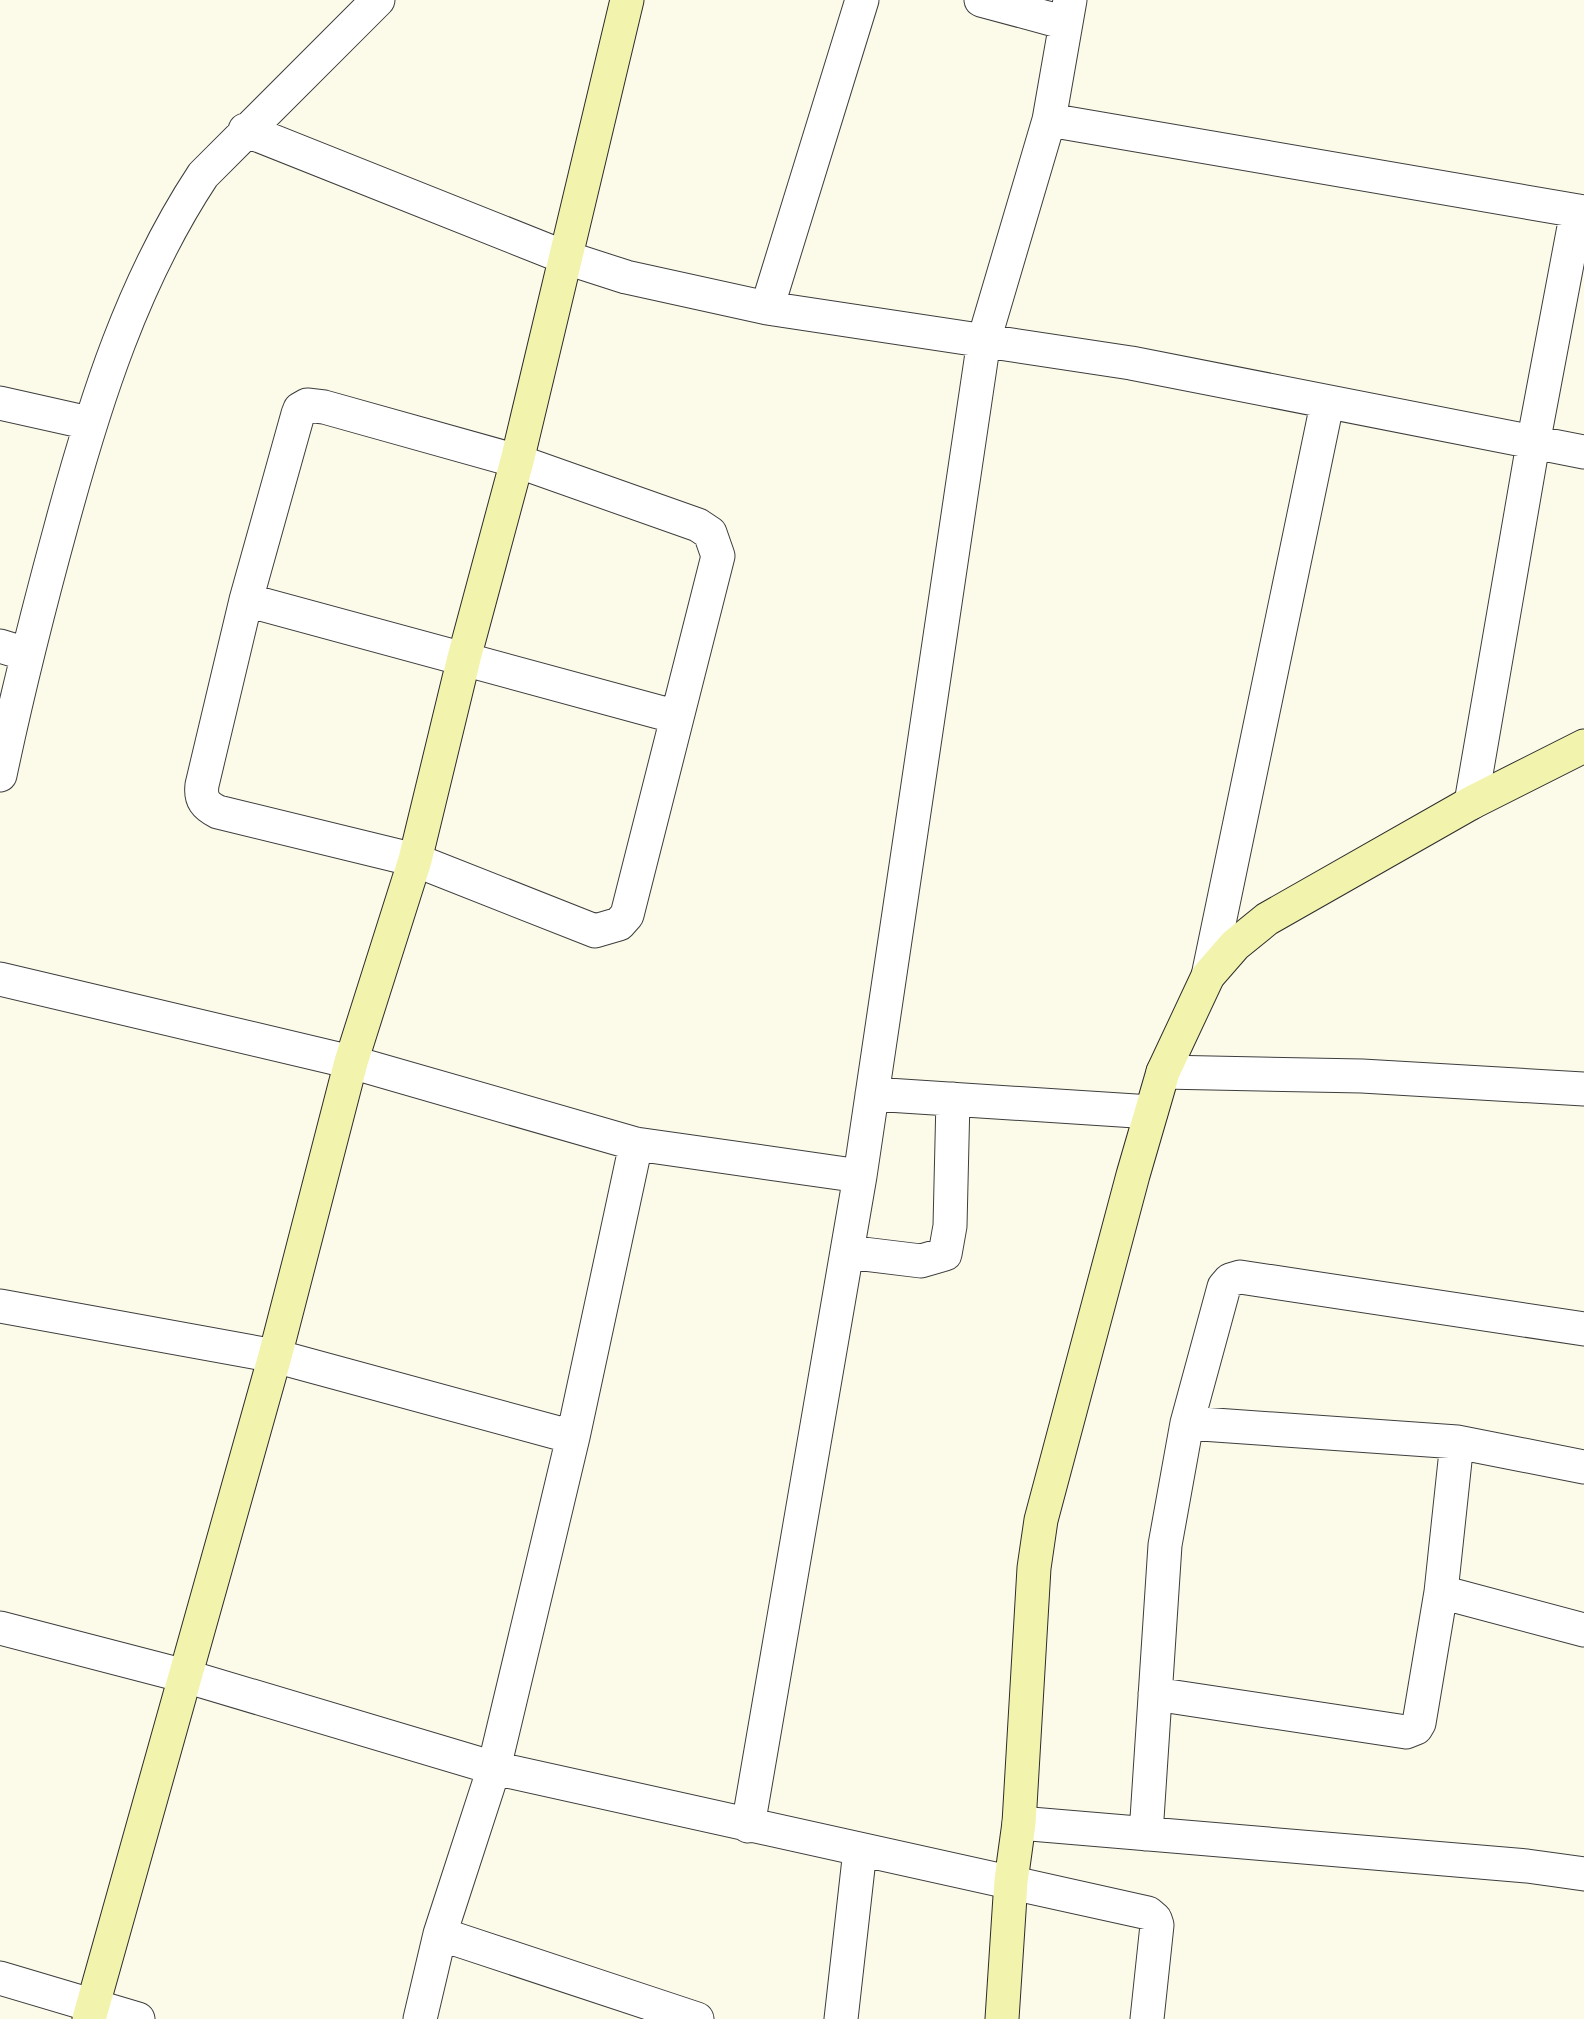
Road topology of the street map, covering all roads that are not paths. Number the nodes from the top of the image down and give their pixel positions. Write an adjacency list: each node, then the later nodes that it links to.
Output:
1 (378, 0): 7 (street)
2 (627, 0): 9 (street)
3 (861, 0): 10 (street)
4 (981, 0): 5 (street)
5 (1068, 12): 6 (street)
6 (1049, 120): 8 (street); 11 (street)
7 (245, 130): 9 (street); 14 (street)
8 (1580, 211): 15 (street)
9 (564, 257): 10 (street); 17 (street)
10 (767, 308): 11 (street)
11 (984, 340): 13 (street); 31 (street)
12 (0, 403): 14 (street)
13 (1327, 404): 15 (street); 26 (street)
14 (89, 423): 19 (street)
15 (1533, 444): 16 (street); 24 (street)
16 (1584, 452)
17 (517, 461): 18 (street); 20 (street); 21 (street)
18 (246, 600): 20 (street); 25 (street)
19 (13, 650): 23 (street)
20 (464, 658): 21 (street); 25 (street)
21 (677, 717): 25 (street)
22 (1584, 746): 24 (street)
23 (0, 775)
24 (1471, 803): 26 (street)
25 (415, 860): 28 (street)
26 (1208, 976): 29 (street)
27 (0, 979): 28 (street)
28 (351, 1062): 34 (street); 39 (street)
29 (1163, 1072): 30 (street); 33 (street)
30 (1584, 1089)
31 (872, 1094): 32 (street); 35 (street)
32 (953, 1099): 33 (street); 36 (street)
33 (1151, 1112): 50 (street)
34 (636, 1144): 35 (street); 41 (street)
35 (860, 1176): 36 (street)
36 (847, 1252): 51 (street)
37 (0, 1306): 39 (street)
38 (1584, 1329): 40 (street)
39 (275, 1356): 41 (street); 47 (street)
40 (1187, 1423): 42 (street); 48 (street)
41 (573, 1437): 49 (street)
42 (1457, 1442): 43 (street); 44 (street)
43 (1584, 1467)
44 (1441, 1592): 46 (street); 48 (street)
45 (0, 1628): 47 (street)
46 (1584, 1630)
47 (185, 1676): 49 (street); 58 (street)
48 (1155, 1694): 52 (street)
49 (494, 1768): 51 (street); 56 (street)
50 (1019, 1823): 52 (street); 55 (street)
51 (748, 1826): 53 (street)
52 (1146, 1834): 54 (street)
53 (860, 1850): 55 (street); 62 (street)
54 (1584, 1874)
55 (1011, 1881): 63 (street); 64 (street)
56 (440, 1934): 60 (street); 61 (street)
57 (0, 1978): 58 (street)
58 (91, 2012): 59 (street)
59 (138, 2019)
60 (420, 2019)
61 (697, 2019)
62 (841, 2019)
63 (1002, 2019)
64 (1148, 2019)

